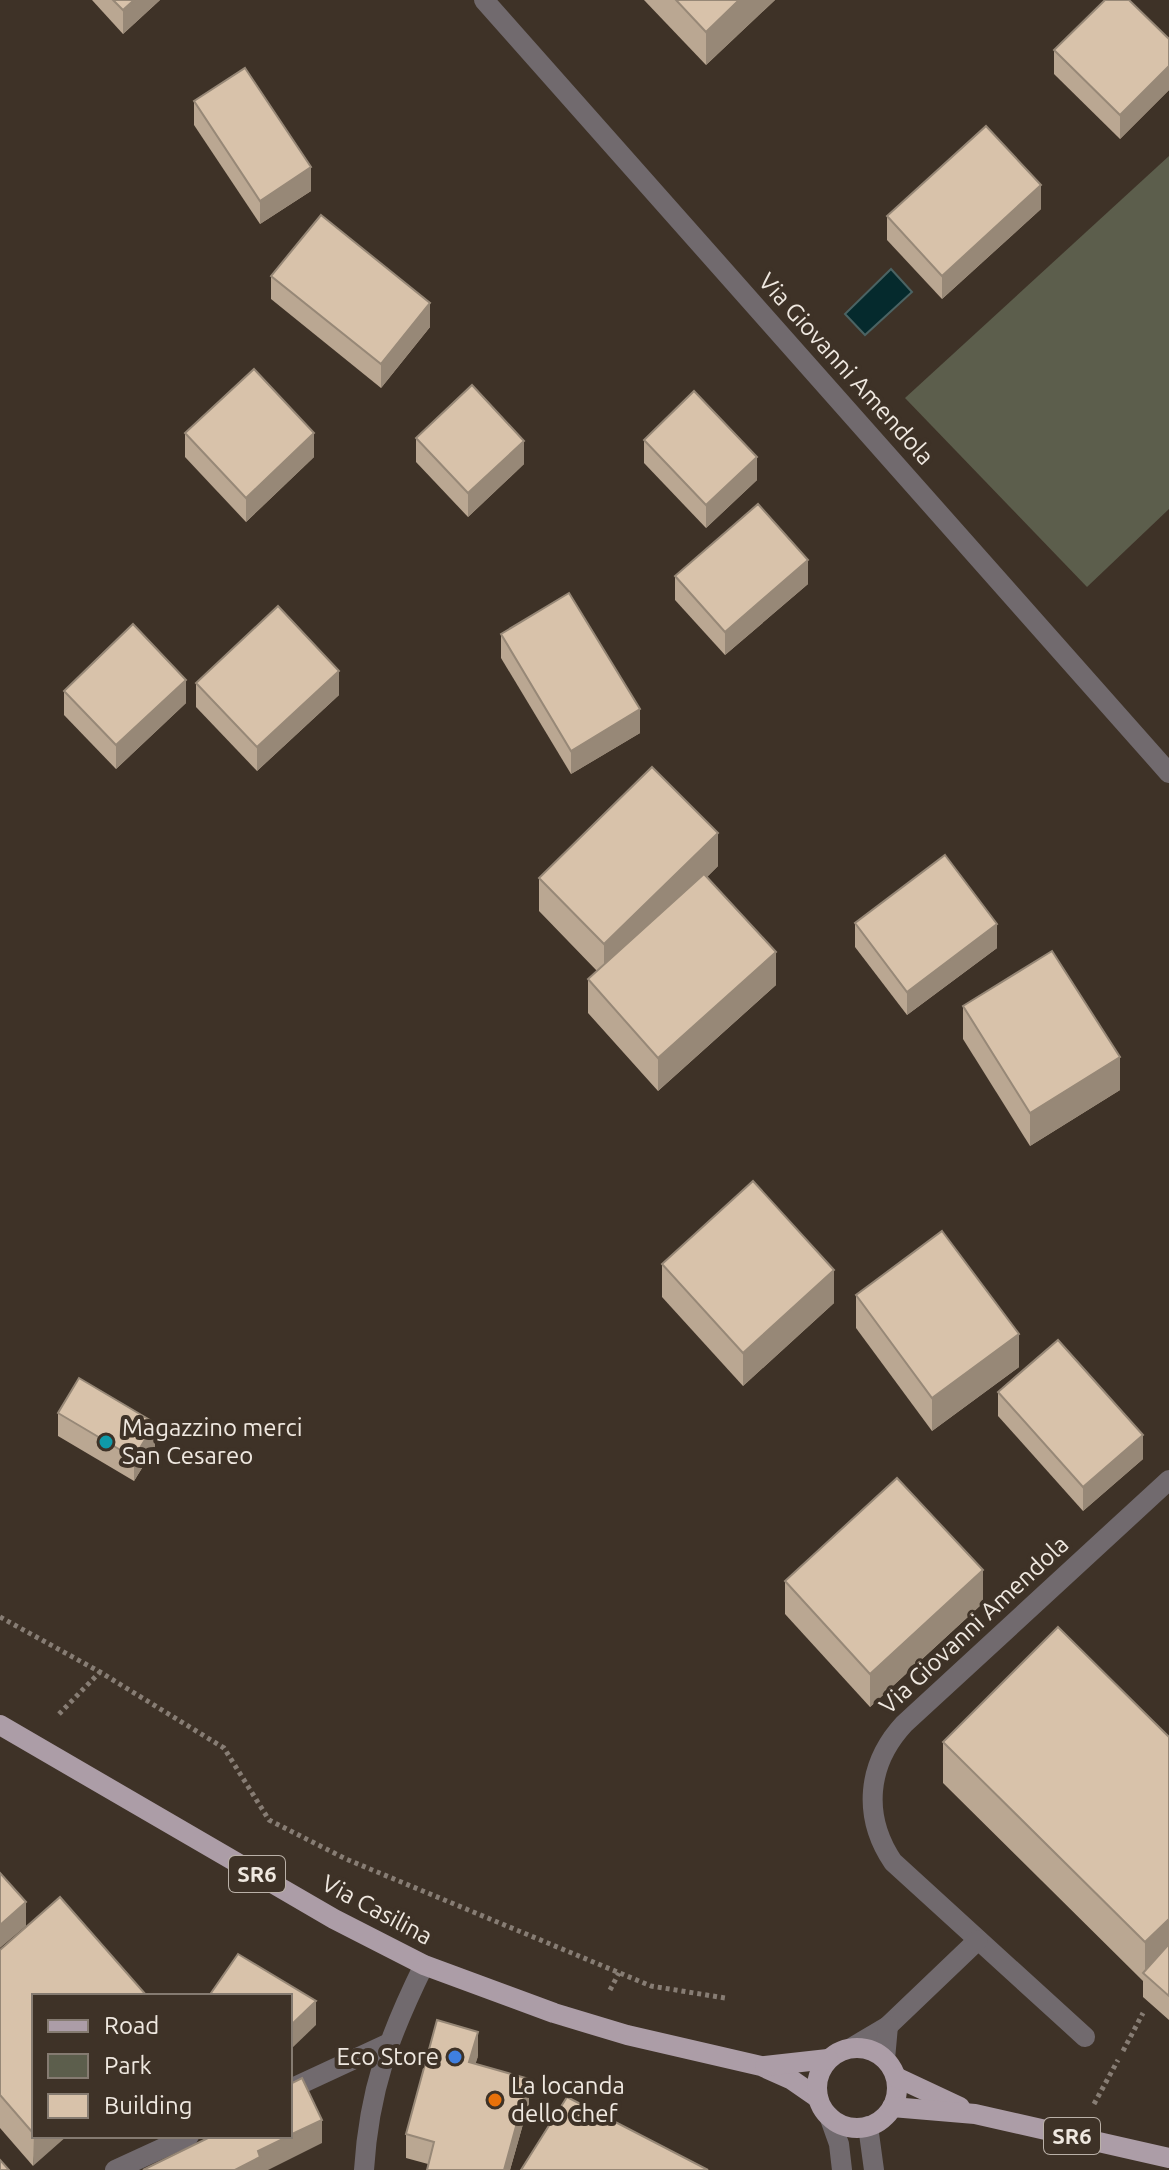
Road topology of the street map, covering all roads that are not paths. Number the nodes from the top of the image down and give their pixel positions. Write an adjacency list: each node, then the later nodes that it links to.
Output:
1 (484, 0): 2 (street, Via Giovanni Amendola)
2 (1169, 773)
3 (1169, 1480): 5 (street, Via Giovanni Amendola)
4 (0, 1725): 6 (main road, Via Casilina / SR6)
5 (978, 1940): 7 (street); 8 (street, Via Giovanni Amendola)
6 (424, 1965): 9 (street); 12 (main road, Via Casilina / SR6)
7 (888, 2026): 10 (street); 13 (street)
8 (1085, 2037)
9 (387, 2044): 14 (street); 22 (street)
10 (851, 2048): 11 (main road); 13 (main road)
11 (828, 2059): 12 (main road, Via Casilina); 15 (main road)
12 (761, 2066): 15 (main road, Via Casilina)
13 (890, 2068): 16 (main road); 17 (main road)
14 (292, 2088)
15 (824, 2107): 18 (main road, Via Casilina); 23 (street)
16 (892, 2107): 17 (main road); 18 (main road)
17 (975, 2114): 20 (main road, SR6)
18 (868, 2126): 24 (street)
19 (185, 2138): 21 (street)
20 (1169, 2158)
21 (115, 2170)
22 (364, 2170)
23 (842, 2170)
24 (874, 2170)

